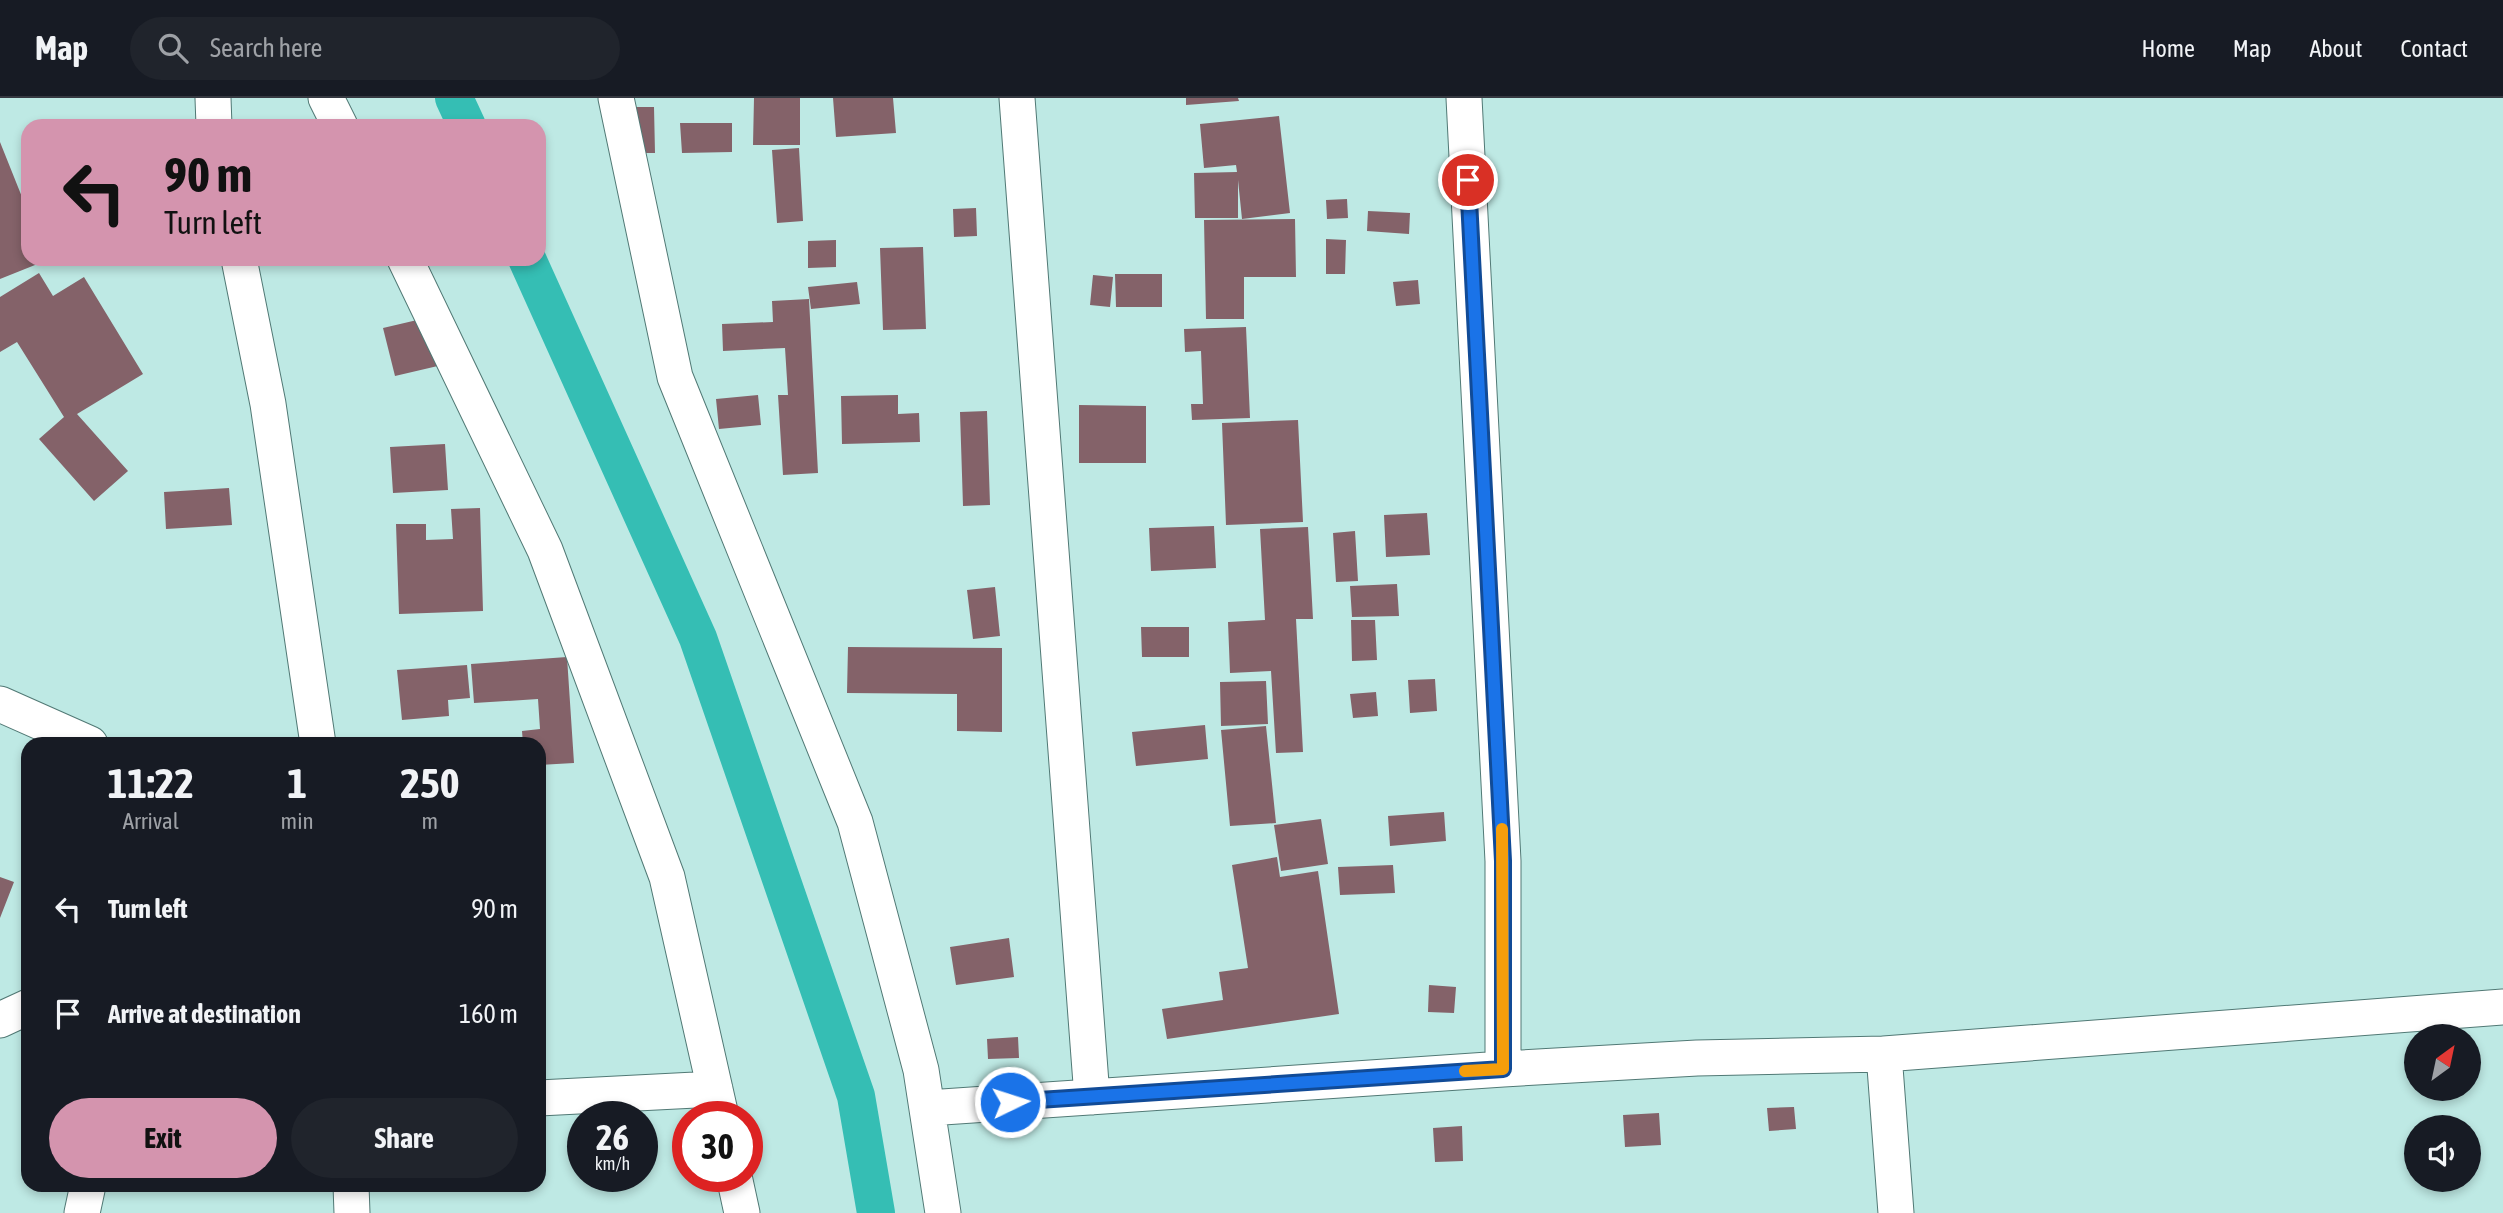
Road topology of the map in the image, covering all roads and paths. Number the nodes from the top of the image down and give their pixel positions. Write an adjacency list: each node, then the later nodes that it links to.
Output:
1 (213, 98): 6 (street)
2 (326, 98): 7 (street)
3 (616, 98): 22 (street)
4 (1017, 98): 18 (street)
5 (1464, 98): 17 (street)
6 (214, 119)
7 (336, 119)
8 (240, 266): 12 (street)
9 (408, 266): 20 (street)
10 (0, 704): 11 (street)
11 (74, 737)
12 (317, 737)
13 (2503, 1007): 16 (street)
14 (21, 1010): 15 (street)
15 (0, 1020)
16 (1884, 1054): 17 (street); 30 (street)
17 (1503, 1069): 18 (street)
18 (1092, 1097): 22 (street)
19 (546, 1098): 21 (street)
20 (718, 1101)
21 (672, 1102)
22 (928, 1108): 29 (street)
23 (86, 1192): 26 (street)
24 (351, 1192): 27 (street)
25 (737, 1192): 28 (street)
26 (82, 1213)
27 (352, 1213)
28 (742, 1213)
29 (943, 1213)
30 (1896, 1213)

